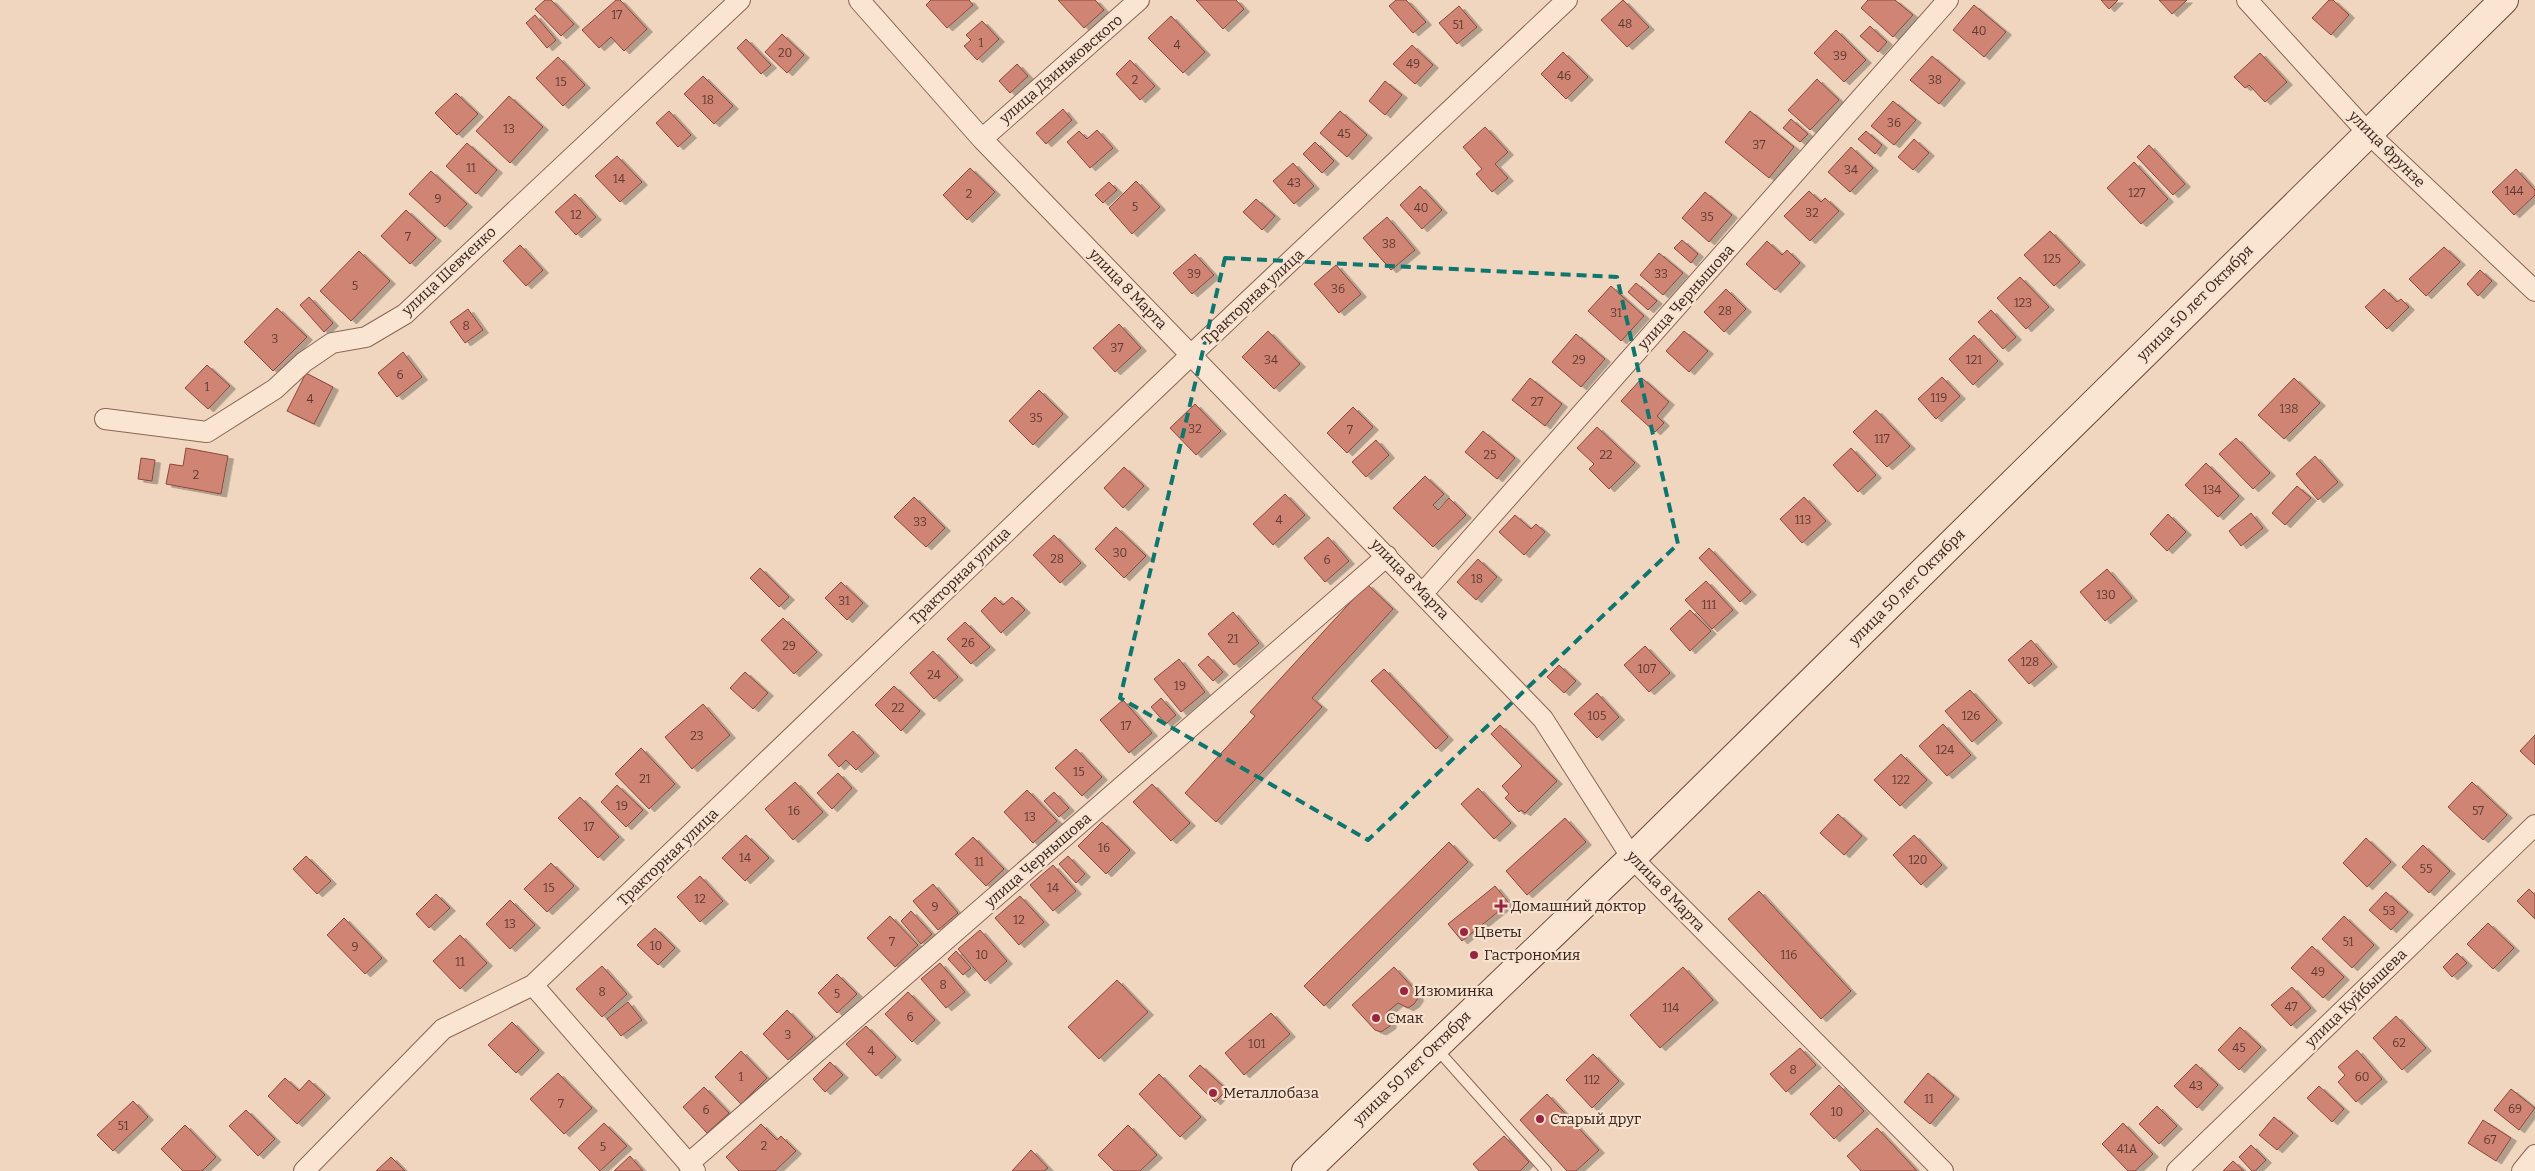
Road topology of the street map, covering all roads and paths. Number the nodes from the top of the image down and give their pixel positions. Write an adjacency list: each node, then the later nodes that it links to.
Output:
1 (740, 0): 12 (street, улица Шевченко)
2 (859, 0): 9 (street, улица 8 Марта)
3 (1139, 0): 9 (street, улица Дзиньковского)
4 (1567, 0): 11 (street, Тракторная улица)
5 (1948, 0): 14 (street, улица Чернышова)
6 (2247, 0): 8 (street, улица Фрунзе)
7 (2504, 0): 8 (main road, улица 50 лет Октября)
8 (2368, 132): 10 (street, улица Фрунзе); 16 (main road, улица 50 лет Октября)
9 (982, 139): 11 (street, улица 8 Марта)
10 (2535, 291)
11 (1192, 354): 13 (street, улица 8 Марта); 17 (street, Тракторная улица)
12 (105, 419)
13 (1388, 556): 14 (street, улица 8 Марта); 20 (street, улица Чернышова)
14 (1424, 593): 16 (street, улица 8 Марта)
15 (2535, 825): 25 (street, улица Куйбышева)
16 (1632, 858): 18 (main road, улица 50 лет Октября); 24 (street, улица 8 Марта)
17 (534, 985): 20 (street); 21 (street, Тракторная улица)
18 (1434, 1046): 22 (main road, улица 50 лет Октября); 23 (lane)
19 (2535, 1155): 26 (street)
20 (692, 1168)
21 (304, 1171)
22 (1306, 1171)
23 (1546, 1171)
24 (1943, 1171)
25 (2177, 1171)
26 (2522, 1171)

